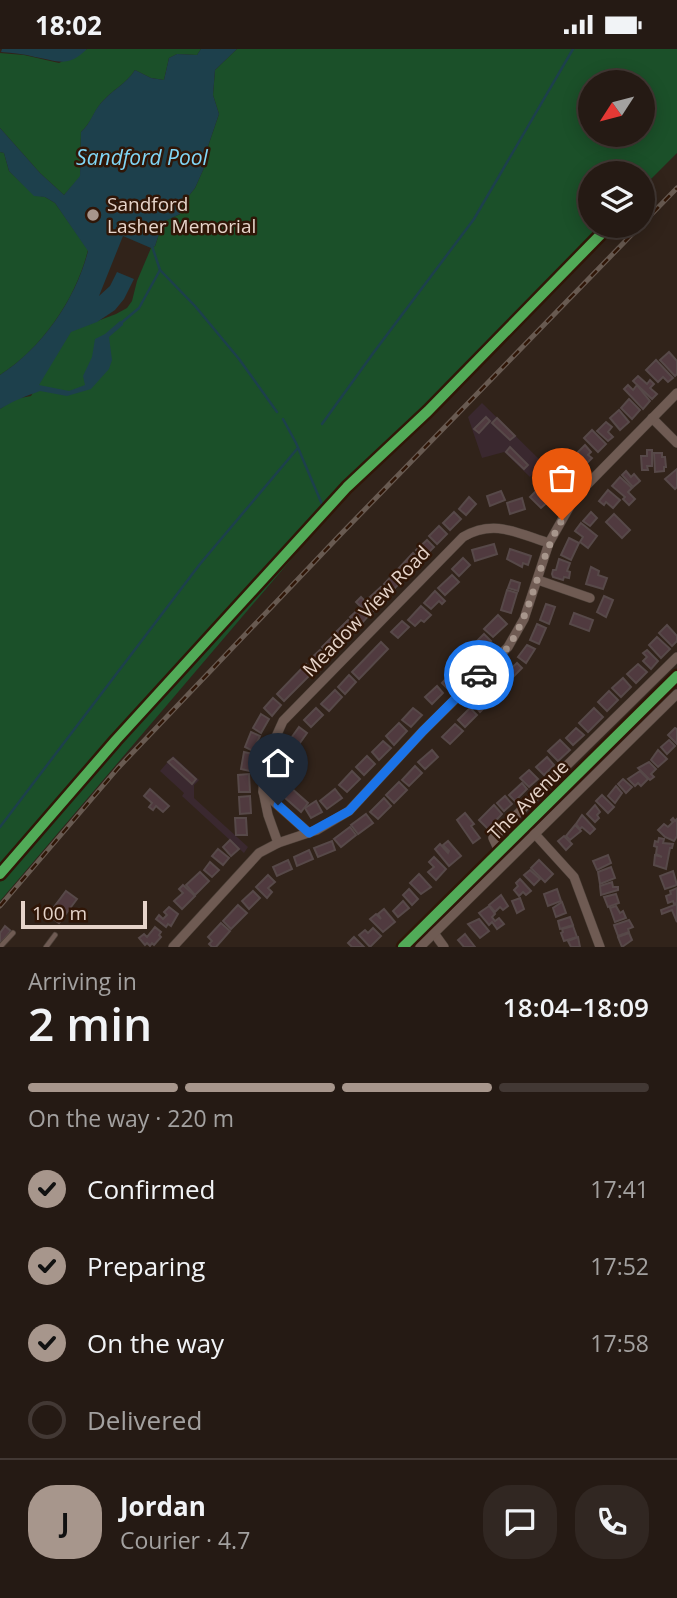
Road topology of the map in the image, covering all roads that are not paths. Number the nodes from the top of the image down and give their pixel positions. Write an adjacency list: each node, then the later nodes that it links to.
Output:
1 (677, 393): 2 (street)
2 (652, 418): 3 (street); 4 (street)
3 (677, 443)
4 (548, 543): 5 (street); 10 (street, Meadow View Road)
5 (538, 580): 6 (street); 12 (street)
6 (590, 598)
7 (677, 657): 14 (street, The Avenue)
8 (677, 676): 11 (street, The Avenue)
9 (677, 694): 11 (street, The Avenue)
10 (263, 791): 12 (street); 13 (street, Meadow View Road)
11 (531, 830): 14 (street, The Avenue); 15 (street, The Avenue); 24 (street)
12 (309, 833): 13 (street)
13 (278, 843): 20 (street)
14 (500, 853): 15 (street, The Avenue)
15 (431, 929): 21 (street, The Avenue); 22 (street, The Avenue); 23 (street)
16 (13, 933): 18 (lane)
17 (55, 935): 19 (lane)
18 (1, 947)
19 (46, 947)
20 (173, 947)
21 (403, 947)
22 (421, 947)
23 (444, 947)
24 (600, 947)

